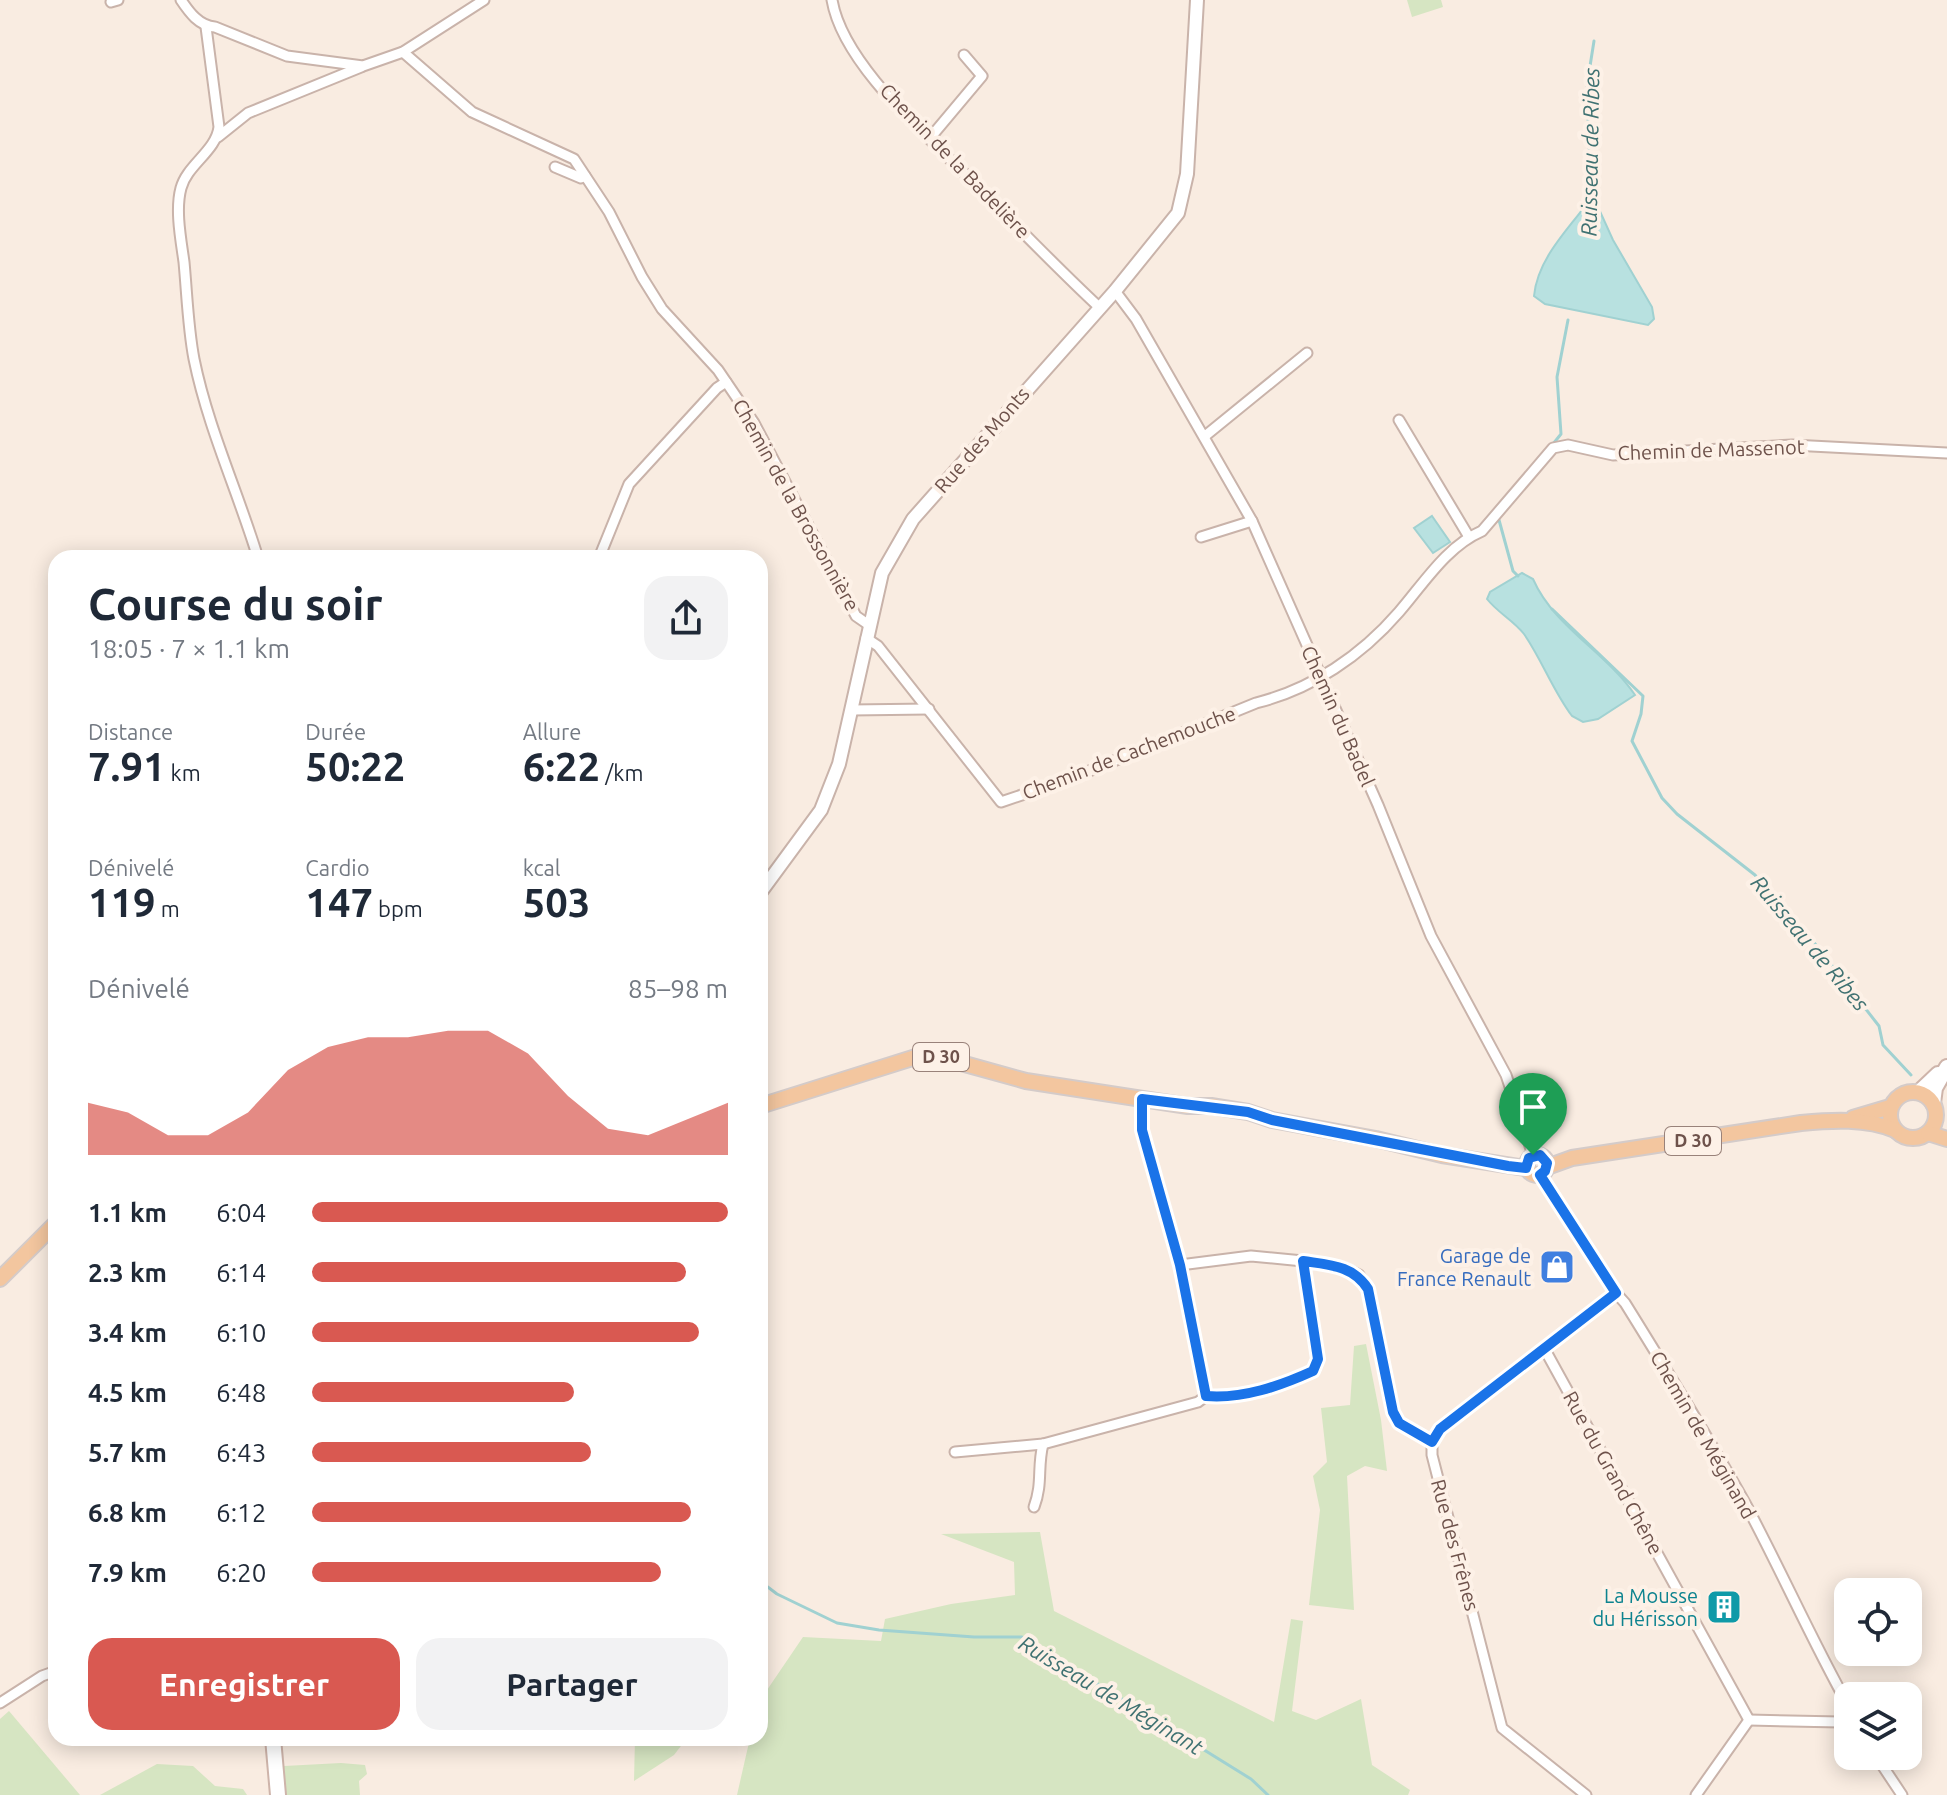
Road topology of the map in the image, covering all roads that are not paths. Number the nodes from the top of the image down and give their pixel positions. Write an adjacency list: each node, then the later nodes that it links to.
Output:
1 (181, 0): 5 (street)
2 (484, 0): 6 (street)
3 (832, 0): 10 (street, Chemin de la Badelière)
4 (1197, 0): 13 (street, Rue des Monts)
5 (206, 27): 8 (street); 9 (street)
6 (403, 52): 8 (street); 12 (street, Chemin de la Brossonnière)
7 (964, 55): 10 (street)
8 (363, 66): 9 (street)
9 (218, 137): 23 (street)
10 (930, 138): 14 (street, Chemin de la Badelière)
11 (555, 167): 12 (street)
12 (585, 176): 16 (street, Chemin de la Brossonnière)
13 (1115, 291): 14 (street, Rue des Monts); 18 (street, Chemin du Badel)
14 (1099, 307): 25 (street, Rue des Monts)
15 (1307, 353): 18 (street)
16 (726, 382): 24 (street, Chemin de la Brossonnière); 25 (street, Chemin de la Brossonnière)
17 (1399, 420): 22 (street)
18 (1205, 436): 20 (street, Chemin du Badel)
19 (1947, 453): 22 (street, Chemin de Massenot)
20 (1252, 521): 21 (street); 26 (street, Chemin du Badel)
21 (1201, 537)
22 (1469, 537): 26 (street, Chemin de Massenot)
23 (256, 550)
24 (602, 550)
25 (868, 631): 27 (street, Chemin de Cachemouche); 28 (street, Rue des Monts)
26 (1321, 678): 27 (street, Chemin de Cachemouche); 40 (street, Chemin du Badel)
27 (929, 709): 28 (street)
28 (851, 710): 29 (street, Rue des Monts)
29 (768, 882)
30 (1947, 1066): 31 (main road); 35 (main road)
31 (1919, 1092): 34 (main road); 35 (main road)
32 (1142, 1099): 33 (main road, D 30); 40 (main road, D 30); 44 (street)
33 (768, 1103)
34 (1890, 1107): 36 (main road, D 30); 37 (main road)
35 (1939, 1114): 38 (main road)
36 (1841, 1121): 37 (main road, D 30); 41 (main road, D 30)
37 (1895, 1130): 38 (main road)
38 (1928, 1133): 39 (main road)
39 (1947, 1139)
40 (1530, 1162): 41 (main road)
41 (1544, 1171): 46 (street, Chemin de Méginand)
42 (48, 1231): 45 (main road)
43 (1303, 1261): 44 (street); 48 (street); 49 (street)
44 (1180, 1265): 48 (street)
45 (0, 1279)
46 (1616, 1293): 47 (street); 54 (street, Chemin de Méginand)
47 (1544, 1348): 49 (street); 56 (street, Rue du Grand Chêne)
48 (1206, 1396): 50 (street)
49 (1432, 1442): 61 (street, Rue des Frênes)
50 (1043, 1444): 51 (street); 52 (street)
51 (955, 1452)
52 (1034, 1507)
53 (48, 1674): 55 (street)
54 (1836, 1682)
55 (0, 1703)
56 (1749, 1720): 57 (street); 62 (street)
57 (1834, 1722)
58 (274, 1746): 60 (main road)
59 (1885, 1770): 63 (street)
60 (278, 1795)
61 (1586, 1795)
62 (1696, 1795)
63 (1902, 1795)

